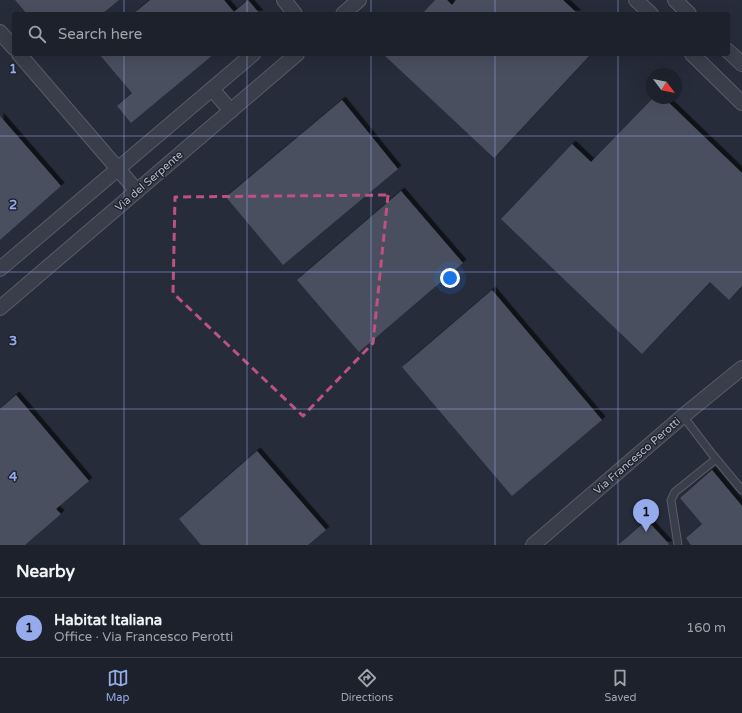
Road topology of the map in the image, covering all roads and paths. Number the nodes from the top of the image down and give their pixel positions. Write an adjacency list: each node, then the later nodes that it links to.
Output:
1 (284, 0): 5 (street)
2 (359, 0): 6 (street)
3 (636, 0): 7 (street)
4 (675, 0): 8 (street)
5 (294, 12)
6 (345, 12)
7 (649, 12)
8 (687, 12)
9 (0, 32): 10 (street)
10 (12, 46)
11 (730, 53): 16 (street)
12 (21, 56): 20 (street)
13 (251, 56): 17 (street)
14 (295, 56): 19 (street, Via del Serpente)
15 (694, 56): 18 (street)
16 (742, 64)
17 (212, 89): 19 (street); 20 (street)
18 (742, 103)
19 (231, 110): 21 (street, Via del Serpente)
20 (118, 169): 21 (street); 22 (street)
21 (137, 191): 23 (street, Via del Serpente)
22 (0, 269)
23 (2, 303)
24 (742, 368): 25 (street, Via Francesco Perotti)
25 (683, 416): 26 (lane); 28 (street, Via Francesco Perotti)
26 (716, 459): 27 (lane); 29 (lane)
27 (742, 490)
28 (533, 545)
29 (678, 545)

